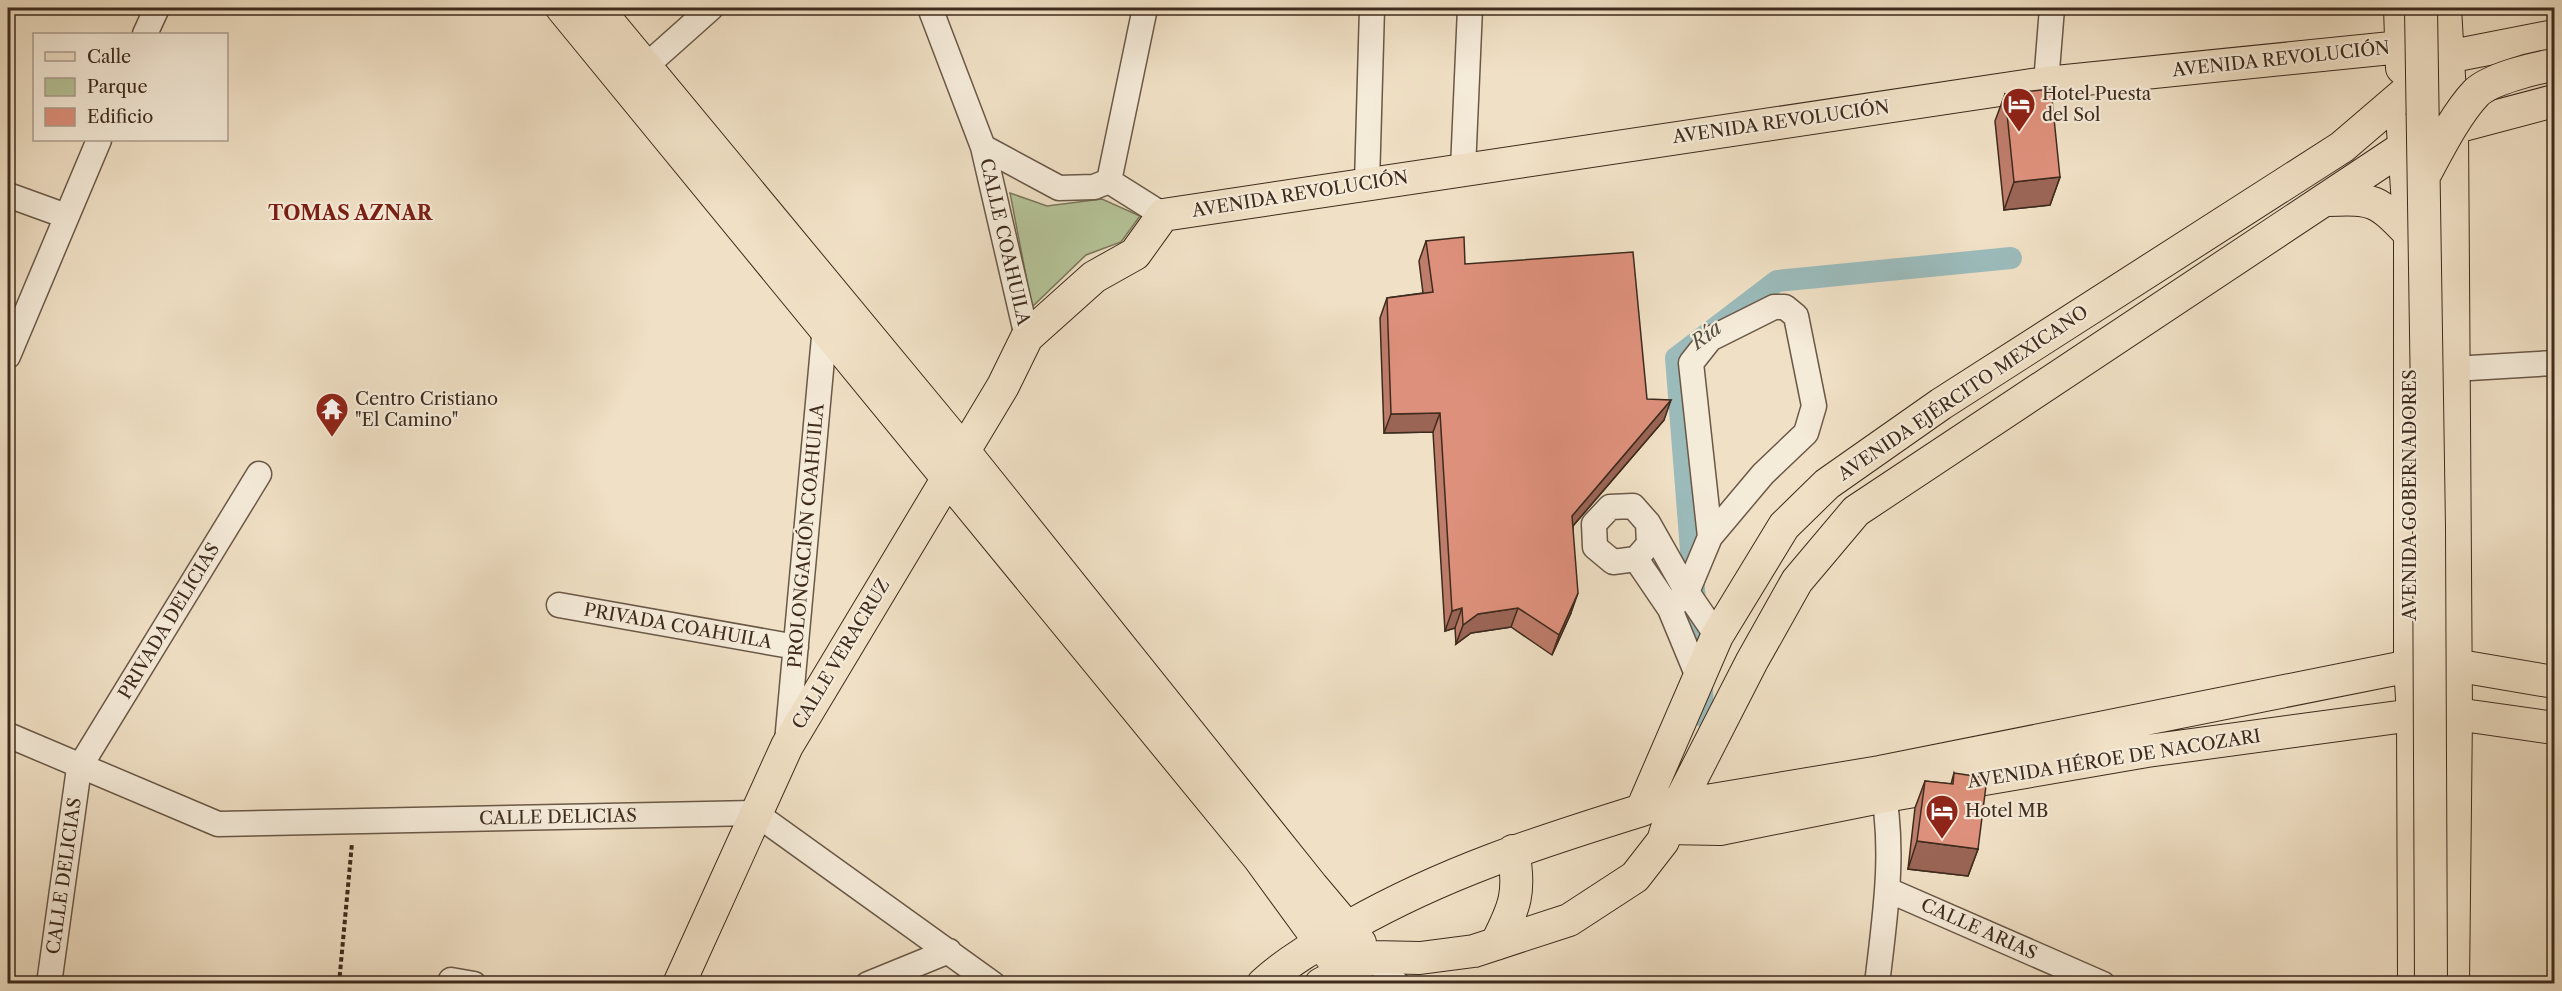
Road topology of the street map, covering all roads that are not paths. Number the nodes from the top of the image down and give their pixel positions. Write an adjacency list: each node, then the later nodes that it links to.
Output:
1 (157, 8): 13 (street)
2 (562, 8): 35 (main road)
3 (711, 8): 18 (street)
4 (930, 8): 24 (street, CALLE COAHUILA)
5 (1145, 8): 28 (street)
6 (1372, 8): 29 (street)
7 (1470, 8): 26 (street)
8 (2052, 8): 19 (street)
9 (2400, 8): 15 (main road, AVENIDA GOBERNADORES)
10 (2421, 8): 27 (main road, bridge)
11 (2445, 8): 16 (main road)
12 (603, 9): 18 (main road)
13 (145, 33)
14 (2554, 36): 16 (main road)
15 (2401, 47): 16 (main road, AVENIDA REVOLUCIÓN); 19 (main road, AVENIDA REVOLUCIÓN); 20 (main road, AVENIDA GOBERNADORES)
16 (2447, 57): 20 (main road, AVENIDA EJÉRCITO MEXICANO); 22 (main road)
17 (2554, 64): 27 (main road, bridge)
18 (645, 66): 40 (main road)
19 (2046, 83): 26 (main road, AVENIDA REVOLUCIÓN)
20 (2403, 97): 22 (main road); 25 (main road, AVENIDA GOBERNADORES); 47 (main road, AVENIDA EJÉRCITO MEXICANO)
21 (2554, 101): 22 (main road)
22 (2451, 128): 25 (main road); 39 (main road)
23 (99, 141): 33 (street)
24 (983, 147): 28 (street, CALLE COAHUILA); 36 (street, CALLE COAHUILA)
25 (2404, 147): 31 (main road); 34 (main road, AVENIDA GOBERNADORES)
26 (1462, 169): 29 (main road, AVENIDA REVOLUCIÓN)
27 (2423, 177): 78 (main road, bridge)
28 (1109, 181): 32 (street)
29 (1367, 183): 32 (main road, AVENIDA REVOLUCIÓN)
30 (8, 195): 33 (street)
31 (2327, 200): 34 (main road); 60 (main road)
32 (1163, 215): 36 (main road)
33 (66, 216): 37 (street)
34 (2410, 234): 50 (main road, AVENIDA GOBERNADORES)
35 (825, 326): 40 (main road); 48 (street, PROLONGACIÓN COAHUILA)
36 (1027, 337): 40 (main road, CALLE VERACRUZ)
37 (8, 356)
38 (2554, 363): 39 (street)
39 (2453, 369): 49 (main road)
40 (955, 463): 57 (main road, CALLE VERACRUZ); 64 (main road)
41 (259, 474): 58 (street, PRIVADA DELICIAS)
42 (1648, 523): 44 (street); 44 (street); 45 (street)
43 (1710, 537): 43 (street); 45 (street)
44 (1636, 559): 45 (street)
45 (1679, 601): 47 (street); 51 (street)
46 (559, 605): 48 (street, PRIVADA COAHUILA)
47 (1717, 636): 51 (main road, AVENIDA EJÉRCITO MEXICANO)
48 (796, 647): 57 (street, PROLONGACIÓN COAHUILA)
49 (2454, 665): 50 (main road, AVENIDA HÉROE DE NACOZARI); 52 (main road, AVENIDA HÉROE DE NACOZARI); 54 (main road)
50 (2410, 666): 53 (main road, AVENIDA GOBERNADORES); 59 (main road, AVENIDA HÉROE DE NACOZARI)
51 (1699, 678): 60 (main road, AVENIDA EJÉRCITO MEXICANO)
52 (2554, 682)
53 (2413, 715): 54 (main road, AVENIDA HÉROE DE NACOZARI); 59 (main road, AVENIDA HÉROE DE NACOZARI); 77 (main road, AVENIDA GOBERNADORES)
54 (2463, 715): 55 (main road, AVENIDA HÉROE DE NACOZARI); 79 (main road); 80 (street)
55 (2554, 728)
56 (8, 735): 58 (street, CALLE DELICIAS)
57 (787, 746): 61 (main road, CALLE VERACRUZ)
58 (79, 768): 61 (street, CALLE DELICIAS); 69 (street, CALLE DELICIAS)
59 (1882, 784): 60 (main road, AVENIDA HÉROE DE NACOZARI); 63 (street)
60 (1658, 811): 62 (main road, AVENIDA HÉROE DE NACOZARI); 65 (main road)
61 (755, 813): 66 (street); 70 (main road, CALLE VERACRUZ)
62 (1513, 851): 64 (main road, AVENIDA HÉROE DE NACOZARI); 65 (main road)
63 (1888, 890): 75 (street); 76 (street, CALLE ARIAS)
64 (1333, 935): 67 (main road); 68 (main road); 73 (main road, AVENIDA HÉROE DE NACOZARI)
65 (1496, 944): 67 (main road)
66 (949, 951): 71 (street); 72 (street)
67 (1373, 957): 68 (main road); 74 (street)
68 (1331, 977)
69 (50, 984)
70 (679, 984)
71 (868, 984)
72 (993, 984)
73 (1263, 984)
74 (1397, 984)
75 (1877, 984)
76 (2103, 984)
77 (2414, 984)
78 (2431, 984)
79 (2453, 984)
80 (2469, 984)

